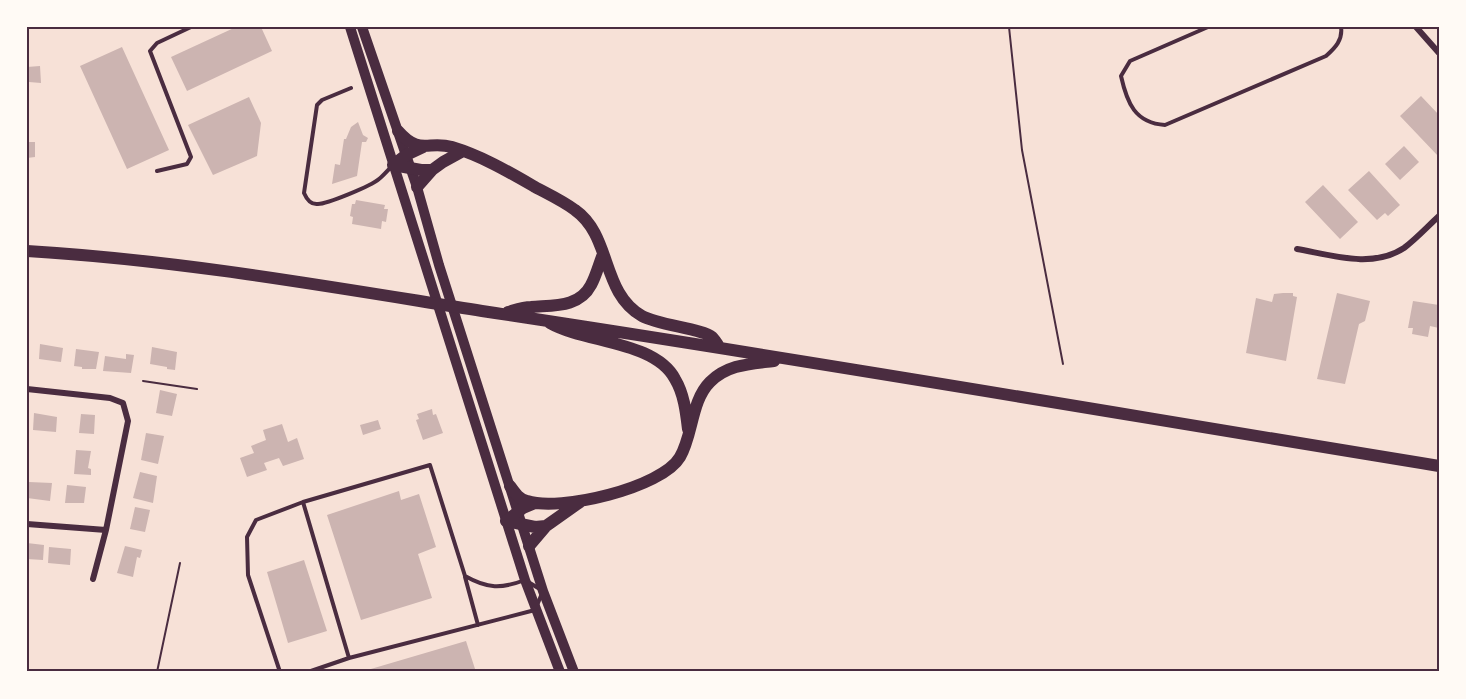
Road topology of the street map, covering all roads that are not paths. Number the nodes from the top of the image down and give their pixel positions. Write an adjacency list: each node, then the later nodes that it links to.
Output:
1 (191, 27): 16 (lane)
2 (350, 27): 13 (main road)
3 (362, 27): 9 (main road)
4 (1208, 27): 5 (lane)
5 (1341, 27)
6 (1416, 27): 7 (street)
7 (1439, 53)
8 (351, 88): 13 (lane)
9 (398, 131): 10 (main road); 12 (main road)
10 (423, 147): 11 (main road); 12 (main road)
11 (463, 151): 15 (main road); 21 (main road)
12 (406, 154): 13 (main road); 14 (main road)
13 (393, 165): 14 (main road); 34 (main road)
14 (411, 169): 15 (main road); 17 (main road)
15 (432, 170): 17 (main road)
16 (157, 171)
17 (417, 187): 29 (main road)
18 (1439, 216): 19 (street)
19 (1297, 249)
20 (27, 251): 22 (main road)
21 (603, 254): 22 (main road); 24 (main road)
22 (501, 313): 23 (main road)
23 (541, 319): 24 (main road); 27 (main road)
24 (720, 348): 25 (main road)
25 (787, 360): 27 (main road); 28 (main road)
26 (27, 389): 38 (street)
27 (689, 432): 30 (main road)
28 (1439, 466)
29 (510, 486): 32 (main road); 33 (main road)
30 (582, 501): 32 (main road); 37 (main road)
31 (303, 502): 40 (lane); 46 (lane); 47 (lane)
32 (536, 503): 33 (main road)
33 (518, 511): 34 (main road); 36 (main road)
34 (506, 521): 36 (main road); 42 (main road)
35 (27, 524): 38 (street)
36 (523, 525): 37 (main road); 39 (main road)
37 (546, 526): 39 (main road)
38 (106, 530): 41 (street)
39 (529, 546): 43 (main road)
40 (465, 576): 42 (lane); 45 (lane)
41 (93, 579)
42 (525, 580): 43 (lane); 44 (main road)
43 (543, 591): 44 (lane); 50 (main road)
44 (536, 610): 45 (lane); 49 (main road)
45 (478, 625): 46 (lane)
46 (349, 658): 48 (lane)
47 (280, 672)
48 (308, 672)
49 (560, 672)
50 (574, 672)

